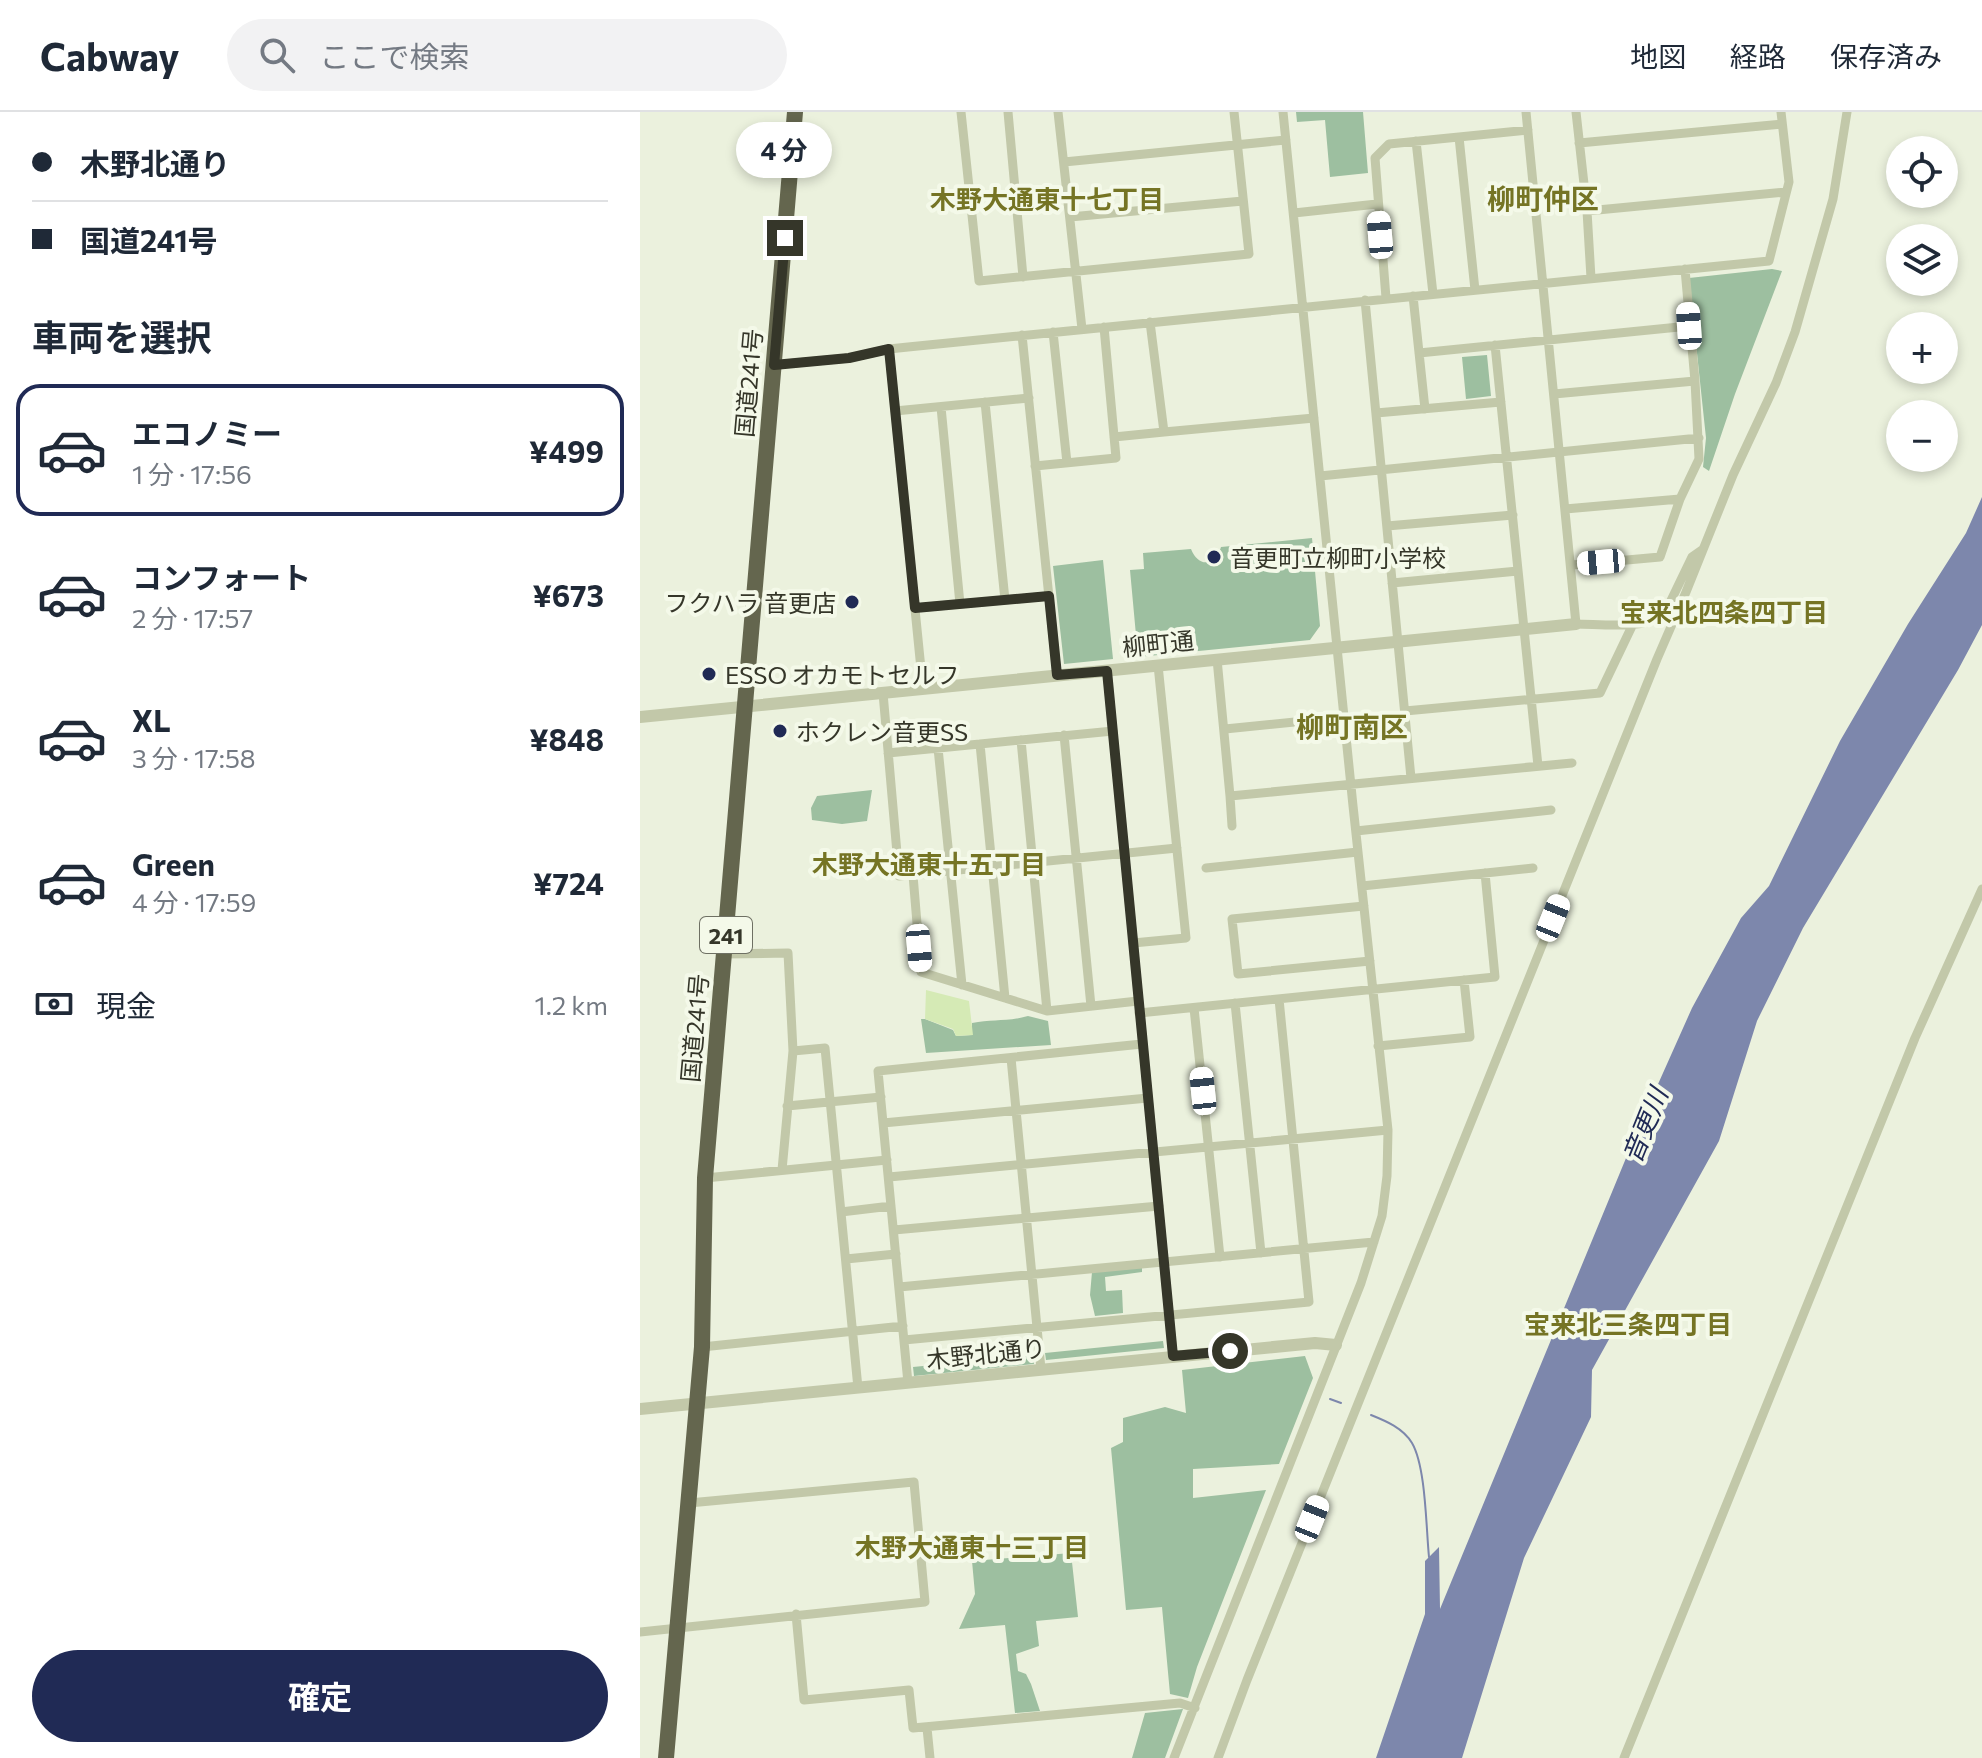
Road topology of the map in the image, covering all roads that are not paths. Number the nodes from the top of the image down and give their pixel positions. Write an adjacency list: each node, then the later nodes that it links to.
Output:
1 (795, 112): 46 (highway, 国道241号 / 241)
2 (961, 112): 27 (street)
3 (1008, 112): 27 (street)
4 (1058, 112): 18 (street)
5 (1234, 112): 17 (street)
6 (1283, 112): 14 (street)
7 (1526, 112): 12 (street)
8 (1576, 112): 16 (street)
9 (1781, 112): 11 (street)
10 (1847, 112): 70 (street)
11 (1782, 124): 16 (street); 19 (street)
12 (1528, 130): 13 (street); 29 (street)
13 (1459, 137): 15 (street); 30 (street)
14 (1286, 140): 17 (street); 23 (street)
15 (1416, 141): 21 (street); 31 (street)
16 (1579, 143): 22 (street)
17 (1238, 145): 18 (street); 20 (street)
18 (1064, 162): 24 (street)
19 (1786, 192): 22 (street); 25 (street)
20 (1243, 201): 24 (street); 26 (street)
21 (1377, 204): 23 (street); 33 (street)
22 (1587, 211): 28 (street)
23 (1294, 213): 35 (street)
24 (1070, 217): 26 (street)
25 (1685, 269): 28 (street); 37 (street)
26 (1075, 272): 27 (street); 39 (street)
27 (1023, 277)
28 (1591, 278): 29 (street)
29 (1544, 283): 30 (street); 42 (street)
30 (1475, 290): 31 (street)
31 (1433, 294): 32 (street)
32 (1413, 296): 33 (street); 45 (street)
33 (1386, 298): 34 (street)
34 (1365, 300): 35 (street); 55 (street)
35 (1303, 307): 36 (street); 56 (street)
36 (1150, 322): 38 (street); 57 (street)
37 (1689, 326): 42 (street); 47 (street)
38 (1104, 327): 39 (street); 58 (street)
39 (1082, 329): 40 (street)
40 (1053, 332): 41 (street); 62 (street)
41 (1022, 335): 44 (street); 49 (street)
42 (1548, 340): 43 (street); 48 (street)
43 (1495, 345): 45 (street); 51 (street)
44 (889, 349): 46 (street); 54 (street)
45 (1419, 353): 53 (street)
46 (774, 365): 90 (highway, 国道241号 / 241)
47 (1695, 381): 48 (street); 59 (street)
48 (1554, 394): 60 (street)
49 (1029, 398): 50 (street); 63 (street)
50 (985, 402): 52 (street); 75 (street)
51 (1501, 402): 53 (street); 61 (street)
52 (941, 407): 54 (street); 76 (street)
53 (1425, 409): 55 (street)
54 (895, 411): 77 (street)
55 (1376, 413): 64 (street)
56 (1314, 418): 57 (street); 65 (street)
57 (1164, 432): 58 (street)
58 (1114, 437): 62 (street)
59 (1699, 438): 60 (street); 66 (street)
60 (1559, 452): 61 (street); 67 (street)
61 (1507, 457): 64 (street); 68 (street)
62 (1067, 463): 63 (street)
63 (1035, 466): 74 (street)
64 (1381, 470): 65 (street); 69 (street)
65 (1320, 476): 82 (street)
66 (1680, 499): 67 (street); 71 (street)
67 (1565, 509): 71 (street)
68 (1513, 515): 69 (street); 72 (street)
69 (1387, 526): 73 (street)
70 (1702, 550): 79 (street); 194 (street)
71 (1572, 565): 78 (street)
72 (1518, 571): 73 (street); 80 (street)
73 (1392, 583): 81 (street)
74 (1049, 596): 75 (street); 86 (street)
75 (1005, 600): 76 (street)
76 (960, 604): 77 (street)
77 (915, 608): 87 (street)
78 (1576, 624): 79 (street); 80 (street, 柳町通)
79 (1633, 624): 89 (street)
80 (1524, 629): 81 (street, 柳町通); 89 (street)
81 (1398, 641): 82 (street, 柳町通); 91 (street)
82 (1336, 647): 83 (street, 柳町通); 93 (street)
83 (1217, 659): 84 (street, 柳町通); 94 (street)
84 (1158, 665): 85 (street, 柳町通); 109 (street)
85 (1107, 671): 86 (street, 柳町通); 95 (street)
86 (1057, 675): 87 (street, 柳町通)
87 (923, 689): 88 (street, 柳町通)
88 (883, 693): 90 (street, 柳町通); 100 (street)
89 (1531, 699): 91 (street); 102 (street)
90 (745, 706): 92 (street, 柳町通); 124 (highway, 国道241号 / 241)
91 (1405, 711): 103 (street)
92 (640, 717)
93 (1344, 717): 94 (street); 104 (street)
94 (1225, 729): 105 (street)
95 (1113, 731): 96 (street); 111 (street)
96 (1064, 735): 97 (street); 112 (street)
97 (1021, 740): 98 (street); 113 (street)
98 (980, 744): 99 (street); 114 (street)
99 (938, 748): 100 (street); 117 (street)
100 (888, 753): 119 (street)
101 (1572, 763): 102 (street)
102 (1538, 766): 103 (street)
103 (1411, 778): 104 (street)
104 (1351, 785): 105 (street); 108 (street)
105 (1230, 796): 107 (street)
106 (1551, 810): 108 (street)
107 (1232, 826)
108 (1356, 831): 110 (street)
109 (1177, 848): 111 (street); 123 (street)
110 (1358, 852): 115 (street); 120 (street)
111 (1124, 853): 112 (street); 123 (street)
112 (1076, 858): 113 (street); 133 (street)
113 (1033, 862): 114 (street); 135 (street)
114 (992, 867): 117 (street); 129 (street)
115 (1206, 868)
116 (1533, 868): 118 (street)
117 (950, 871): 119 (street); 127 (street)
118 (1485, 873): 120 (street); 126 (street)
119 (913, 875): 127 (street)
120 (1362, 886): 122 (street)
121 (1982, 889): 195 (street)
122 (1364, 906): 125 (street); 125 (street)
123 (1133, 943): 131 (street)
124 (724, 954): 139 (street); 157 (highway, 国道241号 / 241)
125 (1370, 961): 128 (street)
126 (1464, 980): 128 (street); 138 (street)
127 (962, 985): 129 (street)
128 (1373, 989): 130 (street); 138 (street)
129 (1005, 998): 135 (street)
130 (1279, 999): 132 (street); 148 (street)
131 (1138, 1001): 133 (street); 136 (street)
132 (1235, 1003): 134 (street); 149 (street)
133 (1091, 1006): 135 (street)
134 (1194, 1008): 136 (street); 150 (street)
135 (1047, 1011)
136 (1139, 1013): 137 (street)
137 (1142, 1044): 140 (street); 142 (street)
138 (1378, 1046): 147 (street)
139 (793, 1051): 143 (street); 144 (street)
140 (1011, 1058): 141 (street); 145 (street)
141 (881, 1097): 143 (street); 146 (street)
142 (1148, 1098): 145 (street); 151 (street)
143 (830, 1102): 144 (street); 154 (street)
144 (787, 1106): 155 (street)
145 (1016, 1110): 146 (street); 153 (street)
146 (883, 1123): 152 (street)
147 (1388, 1130): 148 (street); 163 (street)
148 (1293, 1139): 149 (street); 164 (street)
149 (1249, 1143): 150 (street); 165 (street)
150 (1209, 1147): 151 (street); 167 (street)
151 (1153, 1152): 153 (street); 159 (street)
152 (887, 1160): 154 (street); 156 (street)
153 (1021, 1164): 156 (street); 161 (street)
154 (836, 1165): 155 (street); 160 (street)
155 (782, 1170): 157 (street)
156 (889, 1177): 158 (street)
157 (705, 1178): 178 (highway, 国道241号 / 241)
158 (891, 1206): 160 (street); 162 (street)
159 (1159, 1206): 161 (street); 169 (street)
160 (841, 1212): 168 (street)
161 (1026, 1218): 162 (street); 170 (street)
162 (894, 1230): 166 (street)
163 (1374, 1242): 164 (street); 177 (street)
164 (1303, 1249): 165 (street); 172 (street)
165 (1261, 1253): 167 (street)
166 (896, 1254): 168 (street); 171 (street)
167 (1220, 1257): 169 (street)
168 (846, 1259): 175 (street)
169 (1164, 1262): 170 (street); 172 (street)
170 (1032, 1274): 171 (street); 174 (street)
171 (899, 1287): 173 (street)
172 (1169, 1315): 174 (street); 179 (street)
173 (903, 1326): 175 (street); 176 (street)
174 (1037, 1327): 176 (street); 180 (street)
175 (853, 1332): 178 (street); 182 (street)
176 (904, 1340): 181 (street)
177 (1336, 1345): 179 (street, 木野北通り); 189 (street)
178 (702, 1347): 183 (highway, 国道241号 / 241)
179 (1173, 1356): 180 (street, 木野北通り)
180 (1041, 1369): 181 (street, 木野北通り)
181 (908, 1383): 182 (street, 木野北通り)
182 (858, 1388): 183 (street, 木野北通り)
183 (697, 1404): 184 (street, 木野北通り); 185 (highway, 国道241号 / 241)
184 (640, 1409)
185 (689, 1503): 186 (street); 187 (highway, 国道241号 / 241)
186 (796, 1614): 187 (street); 190 (street)
187 (678, 1628): 188 (street); 191 (highway, 国道241号 / 241)
188 (640, 1632)
189 (1195, 1708): 190 (street); 193 (street)
190 (927, 1728): 192 (street)
191 (666, 1758)
192 (930, 1758)
193 (1174, 1758)
194 (1218, 1758)
195 (1624, 1758)

